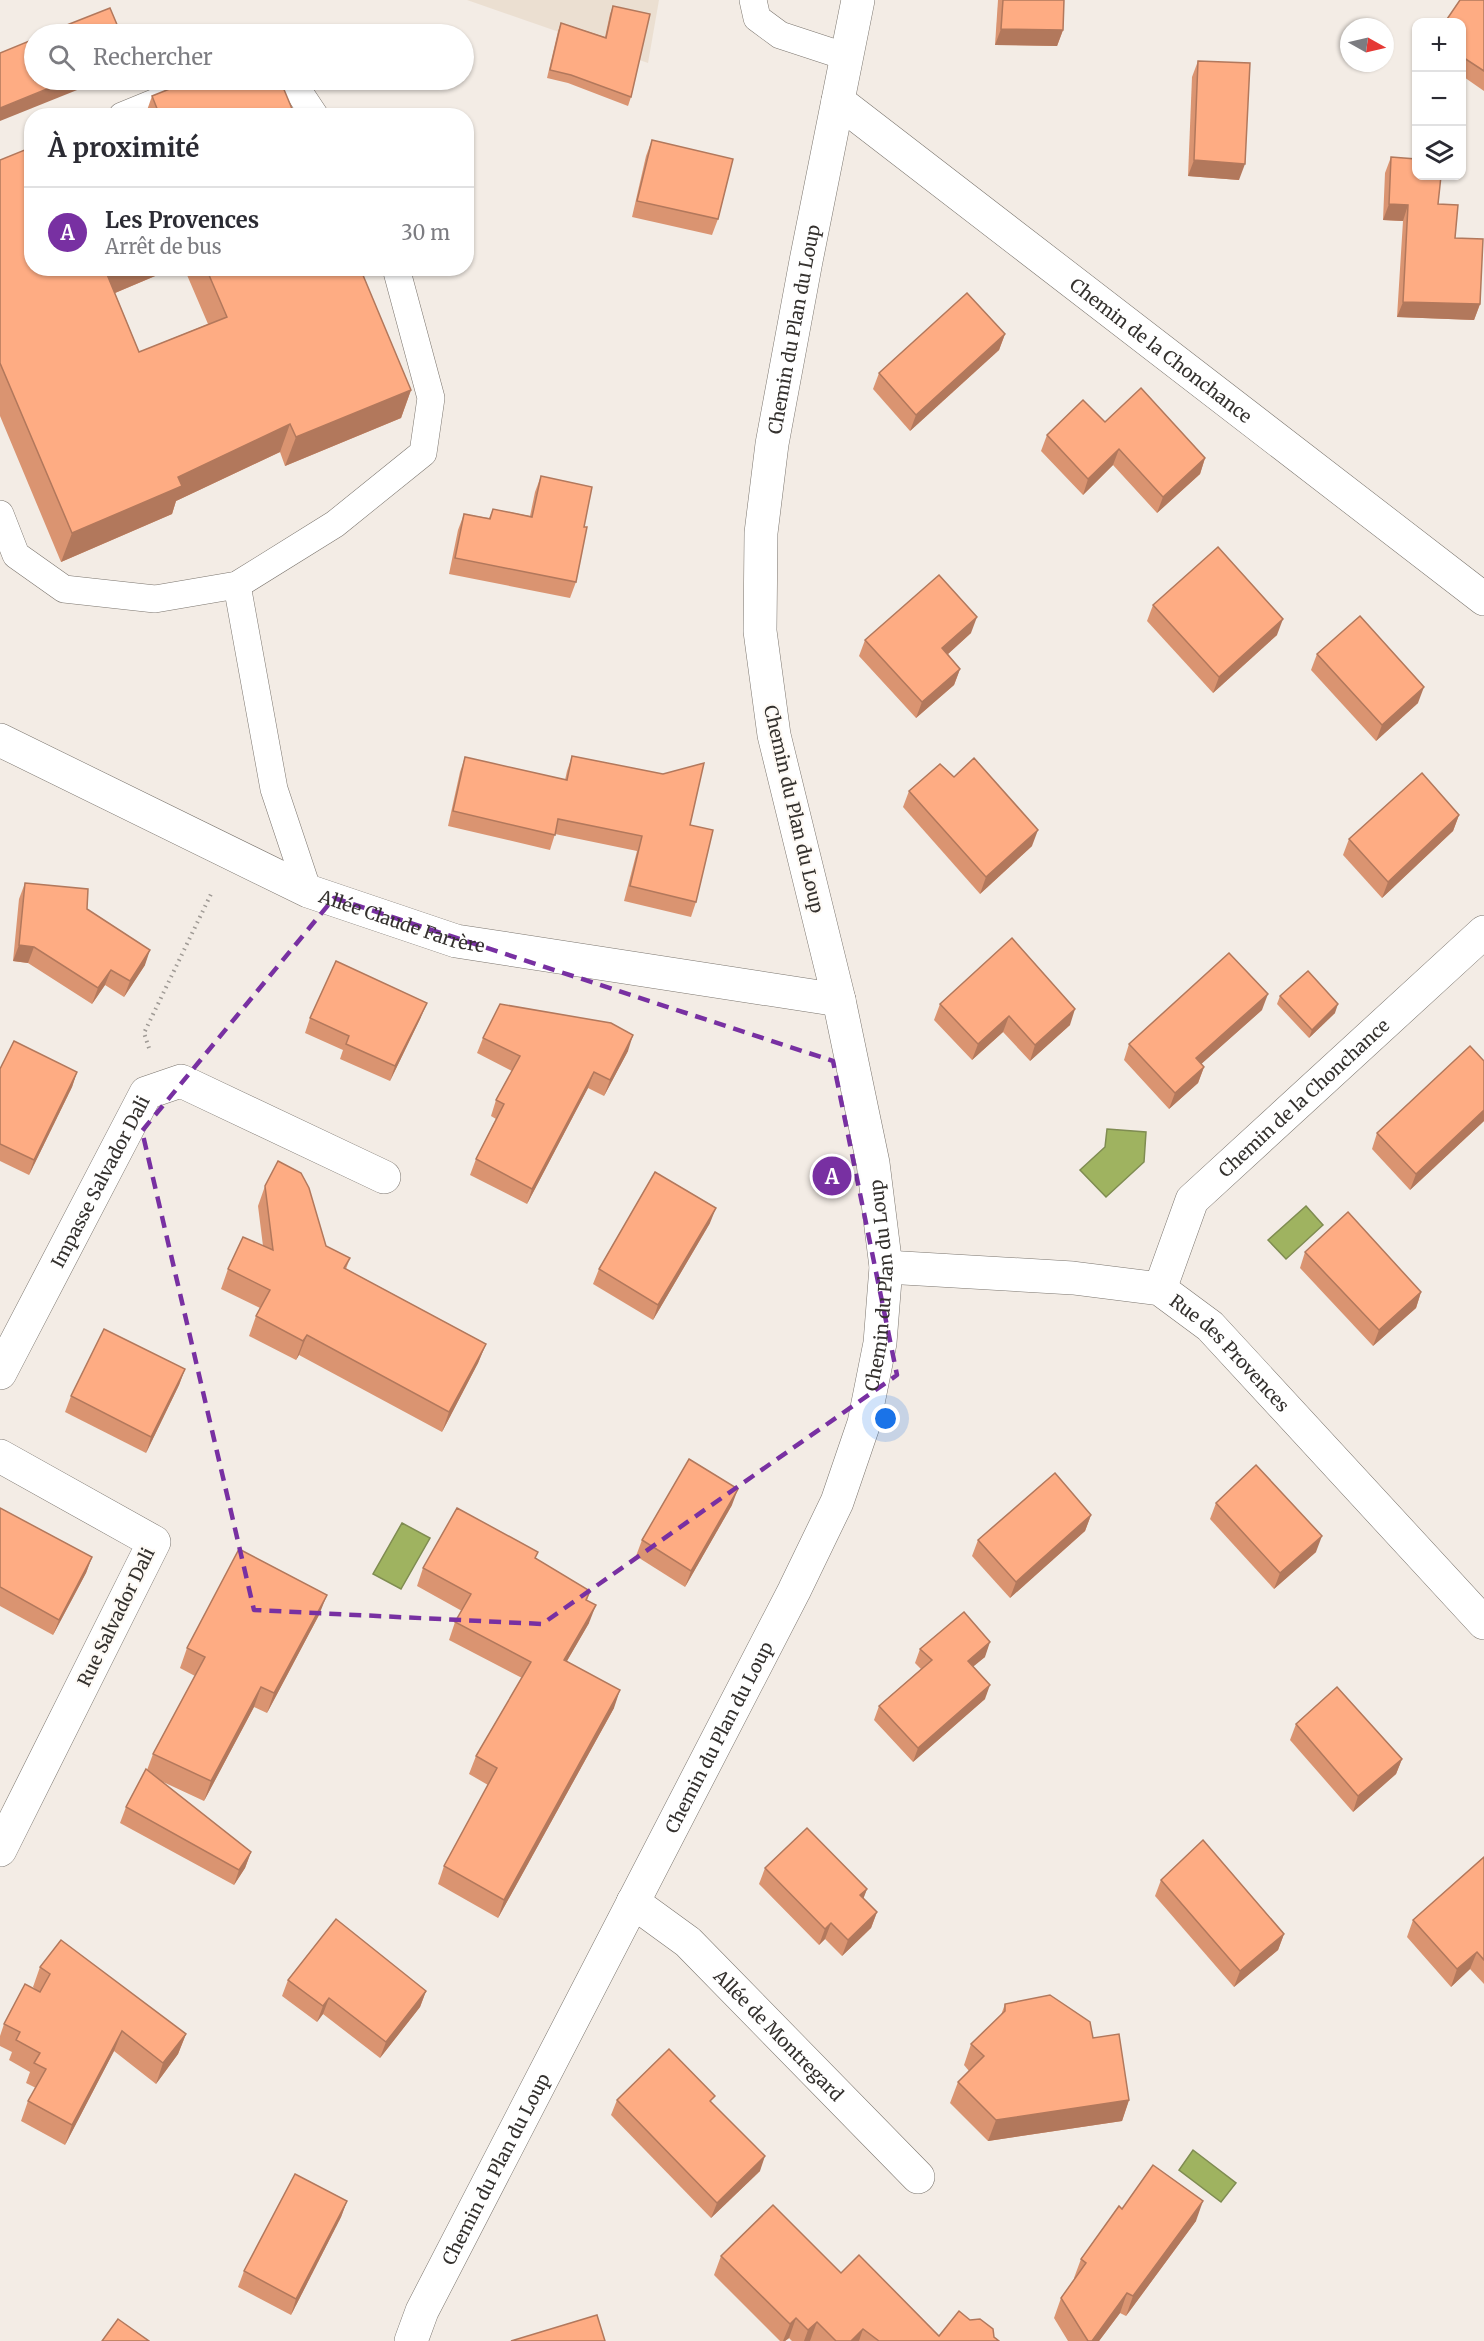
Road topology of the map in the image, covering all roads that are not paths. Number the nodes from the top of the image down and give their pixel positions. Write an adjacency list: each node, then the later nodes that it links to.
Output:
1 (753, 0): 3 (lane)
2 (858, 0): 3 (street, Chemin du Plan du Loup)
3 (847, 57): 6 (street, Chemin du Plan du Loup)
4 (186, 90): 7 (lane)
5 (298, 90): 8 (lane)
6 (838, 101): 12 (street, Chemin de la Chonchance); 16 (street, Chemin du Plan du Loup)
7 (142, 108)
8 (310, 108)
9 (398, 276): 11 (lane)
10 (0, 514): 11 (lane)
11 (237, 585): 14 (lane)
12 (1484, 599)
13 (2, 745): 14 (street, Allée Claude Farrère)
14 (308, 891): 16 (street, Allée Claude Farrère)
15 (1484, 932): 19 (street, Chemin de la Chonchance)
16 (838, 1000): 18 (street, Chemin du Plan du Loup)
17 (384, 1177): 20 (street, Impasse Salvador Dali)
18 (886, 1267): 19 (street, Rue des Provences); 24 (street, Chemin du Plan du Loup)
19 (1160, 1289): 22 (street, Rue des Provences)
20 (0, 1373)
21 (0, 1456): 23 (street, Rue Salvador Dali)
22 (1484, 1623)
23 (0, 1850)
24 (633, 1902): 25 (street, Allée de Montregard); 26 (street, Chemin du Plan du Loup)
25 (918, 2177)
26 (411, 2341)

